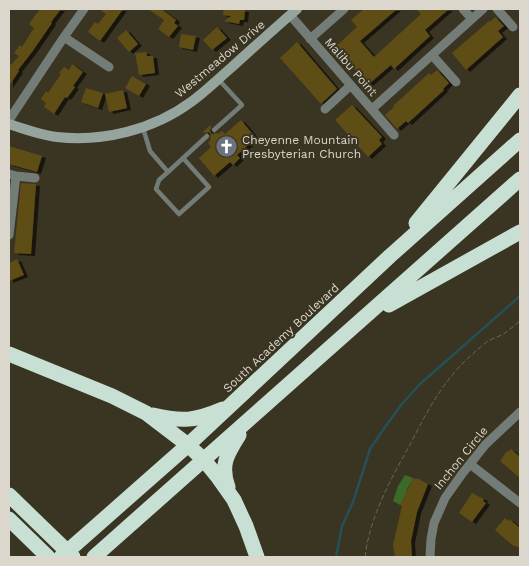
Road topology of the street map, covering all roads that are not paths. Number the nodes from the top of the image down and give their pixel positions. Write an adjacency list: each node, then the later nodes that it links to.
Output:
1 (84, 9): 9 (street)
2 (344, 9): 10 (street)
3 (462, 9): 7 (street)
4 (483, 9): 7 (street)
5 (497, 9): 8 (street)
6 (293, 12): 10 (street, Malibu Point); 13 (street, Westmeadow Drive)
7 (472, 19): 11 (street)
8 (513, 27)
9 (64, 37): 12 (street); 19 (street)
10 (310, 38): 15 (street, Malibu Point)
11 (432, 55): 14 (street); 18 (street)
12 (109, 67)
13 (219, 79): 21 (street, Westmeadow Drive); 22 (lane)
14 (456, 82)
15 (351, 85): 17 (street); 18 (street, Malibu Point)
16 (520, 95): 33 (highway)
17 (325, 109)
18 (372, 109): 23 (street, Malibu Point)
19 (9, 120)
20 (9, 124): 21 (street, Westmeadow Drive)
21 (142, 127): 27 (lane)
22 (214, 130)
23 (394, 135)
24 (207, 136): 26 (lane)
25 (520, 140): 33 (highway, South Academy Boulevard)
26 (183, 158): 27 (lane); 27 (lane)
27 (168, 172)
28 (12, 175): 29 (street); 32 (street)
29 (34, 178)
30 (520, 178): 34 (highway)
31 (520, 232): 34 (highway)
32 (9, 235)
33 (390, 256): 36 (highway, South Academy Boulevard)
34 (341, 339): 39 (highway)
35 (9, 354): 38 (highway)
36 (233, 404): 38 (highway); 40 (highway, South Academy Boulevard)
37 (520, 412): 42 (street, Inchon Circle)
38 (146, 413): 40 (highway)
39 (246, 422): 41 (highway); 44 (highway)
40 (188, 445): 41 (highway); 49 (highway, South Academy Boulevard)
41 (204, 460): 44 (highway); 47 (highway)
42 (470, 464): 45 (street); 52 (street, Inchon Circle)
43 (9, 495): 50 (highway)
44 (234, 500): 51 (highway)
45 (520, 503)
46 (9, 519): 48 (highway)
47 (100, 552)
48 (48, 557)
49 (62, 557)
50 (73, 557)
51 (257, 557)
52 (430, 557)

